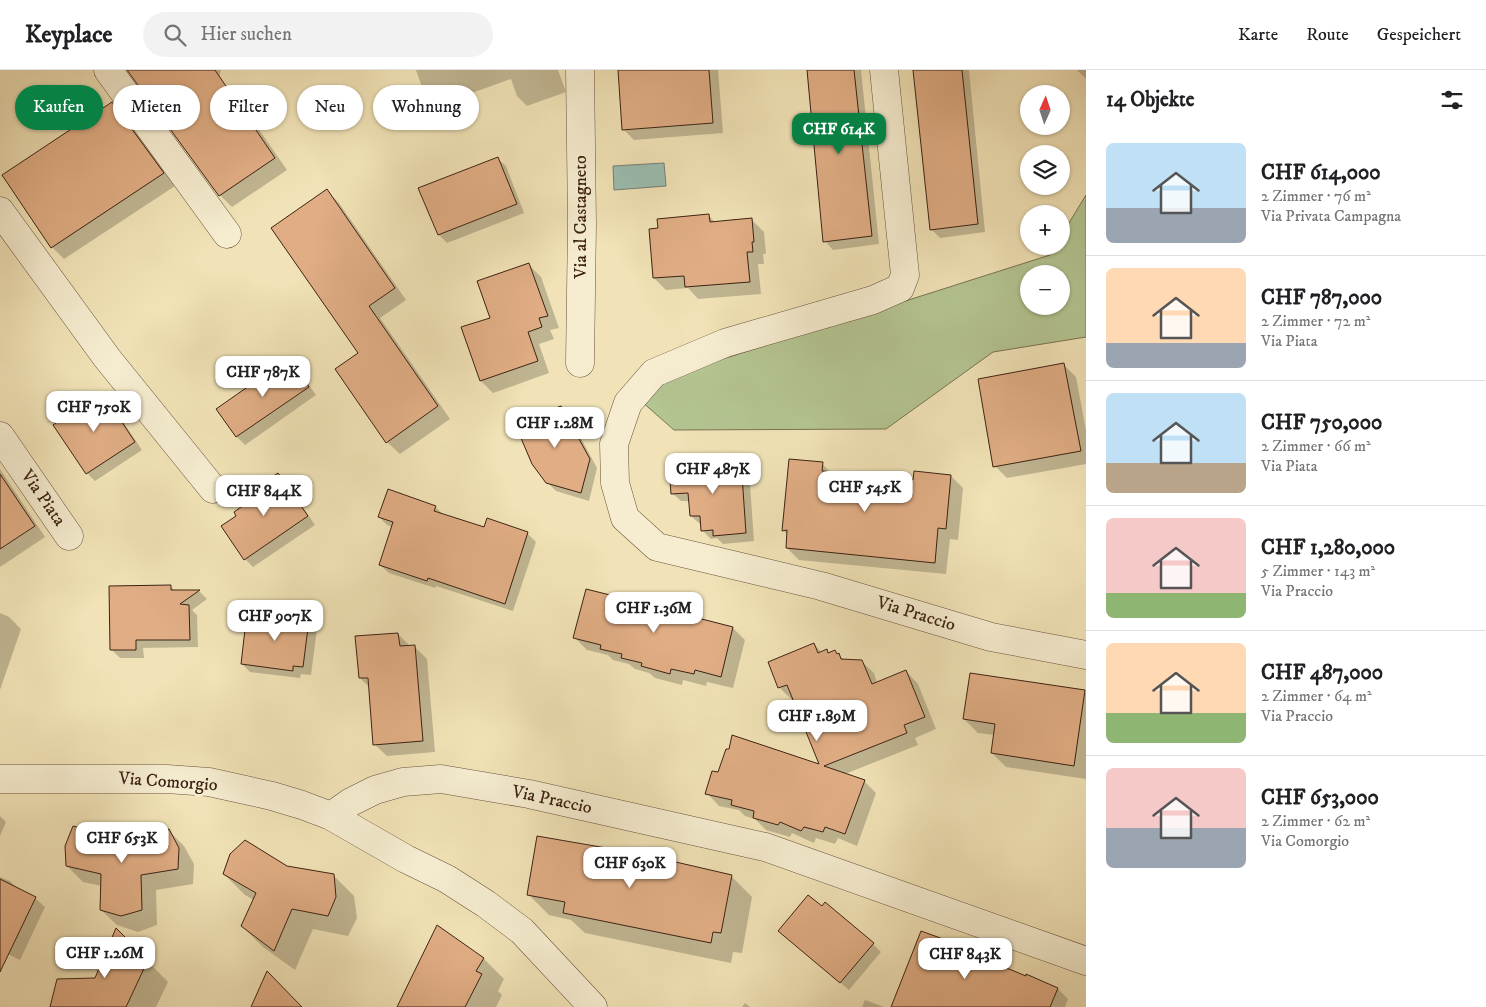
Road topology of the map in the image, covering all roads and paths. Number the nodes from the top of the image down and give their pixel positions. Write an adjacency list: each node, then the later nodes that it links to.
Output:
1 (108, 70): 5 (street)
2 (580, 70): 6 (street, Via al Castagneto)
3 (884, 70): 10 (street, Via Praccio)
4 (0, 211): 8 (street)
5 (227, 234)
6 (580, 364)
7 (0, 436): 9 (street, Via Piata)
8 (213, 489)
9 (69, 536)
10 (1086, 655)
11 (0, 780): 12 (street, Via Comorgio)
12 (331, 816): 13 (street, Via Praccio); 14 (street)
13 (1086, 961)
14 (593, 1007)

